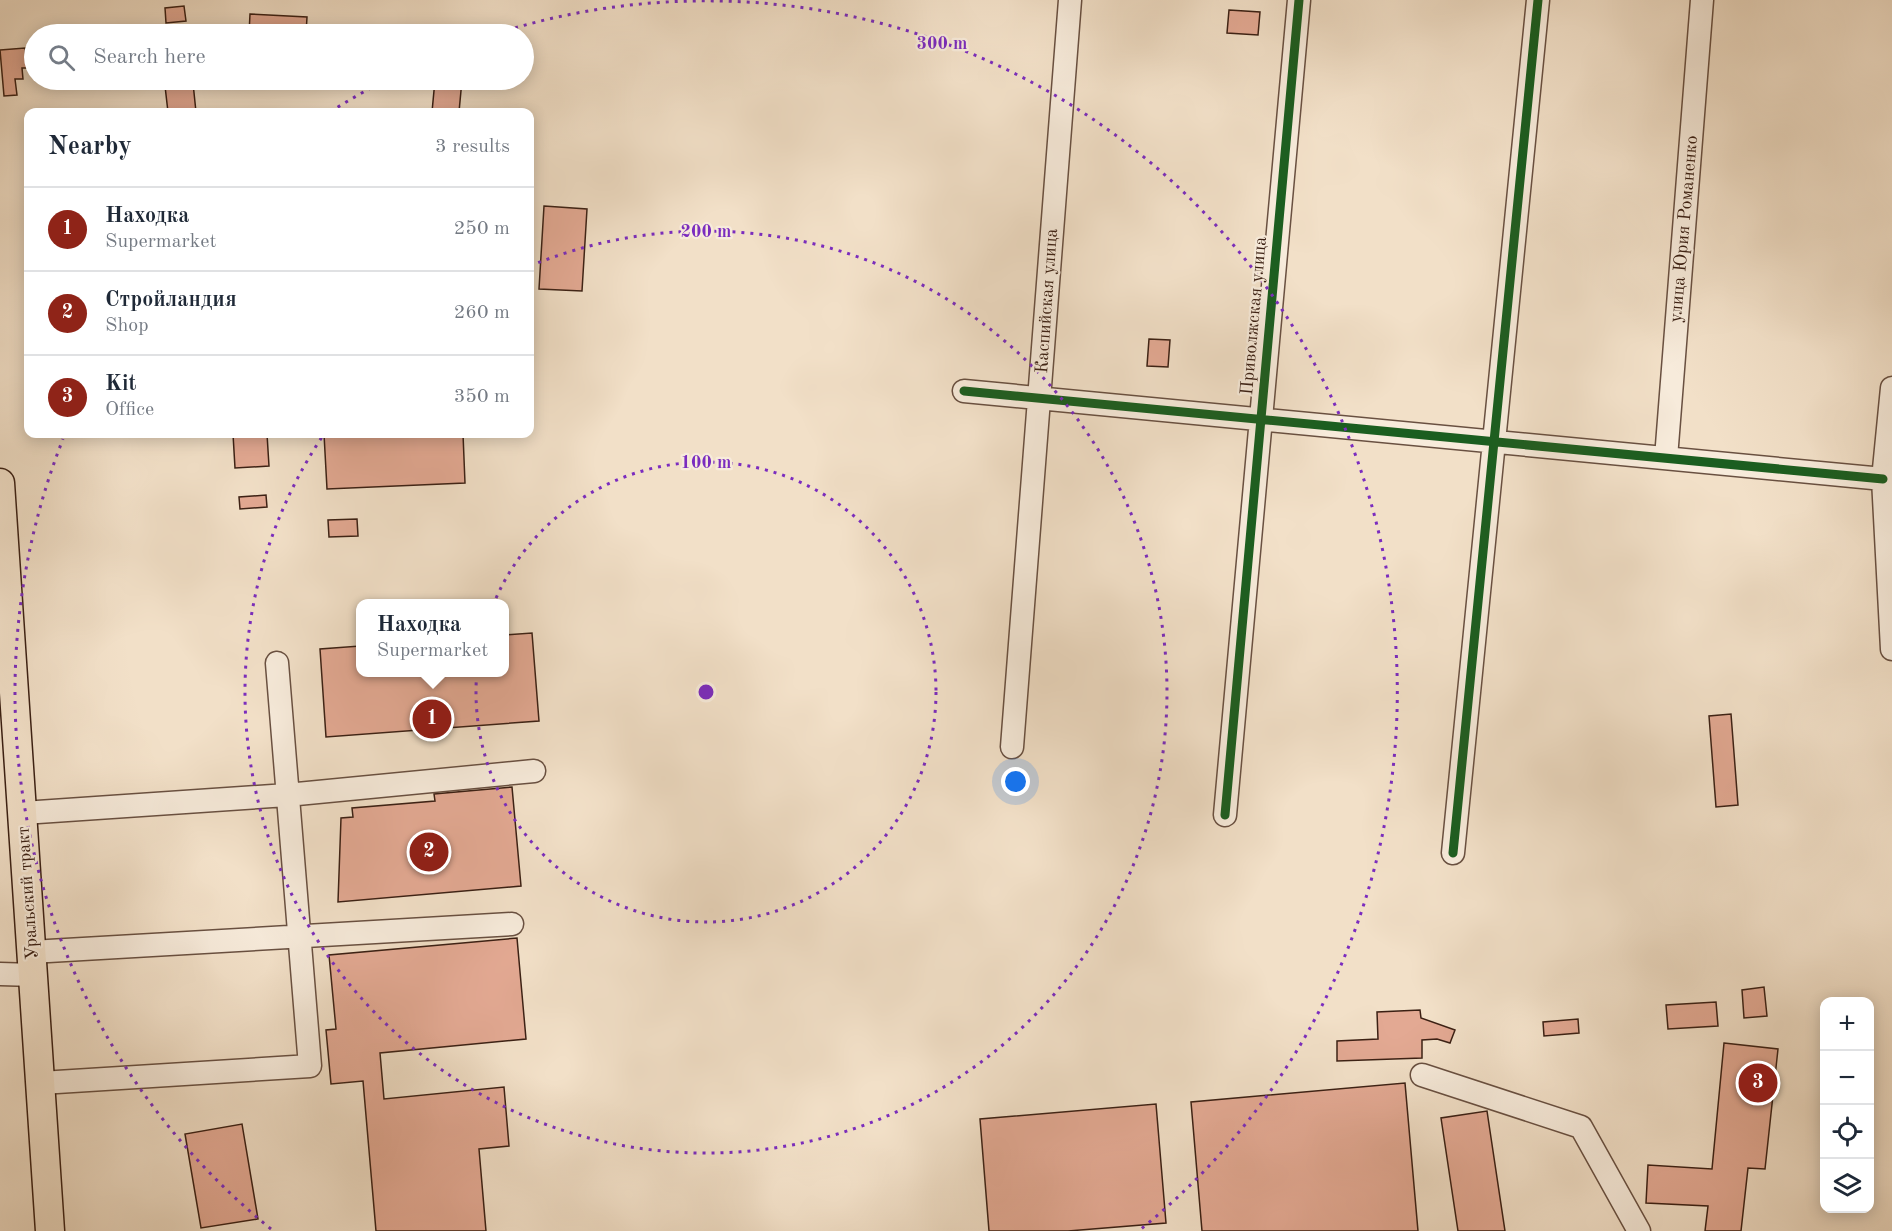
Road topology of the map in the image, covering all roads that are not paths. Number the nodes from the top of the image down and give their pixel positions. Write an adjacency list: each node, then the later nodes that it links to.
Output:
1 (1070, 0): 7 (street, Каспийская улица)
2 (1299, 0): 8 (street, Приволжская улица)
3 (1538, 0): 9 (street)
4 (1702, 0): 10 (street, улица Юрия Романенко)
5 (1892, 388): 11 (street)
6 (964, 391): 7 (street)
7 (1039, 398): 8 (street); 15 (street, Каспийская улица)
8 (1261, 419): 9 (street); 19 (street, Приволжская улица)
9 (1494, 441): 10 (street); 20 (street)
10 (1666, 458): 11 (street)
11 (1883, 479): 13 (street)
12 (0, 483): 18 (main road, Уральский тракт)
13 (1892, 650)
14 (277, 663): 17 (street)
15 (1012, 747)
16 (534, 771): 17 (street)
17 (287, 795): 18 (street); 22 (street)
18 (23, 813): 23 (main road, Уральский тракт)
19 (1225, 815)
20 (1453, 853)
21 (512, 924): 22 (street)
22 (299, 935): 23 (street); 26 (street)
23 (32, 964): 24 (street); 26 (main road, Уральский тракт)
24 (0, 974)
25 (1422, 1075): 28 (street)
26 (41, 1083): 27 (main road, Уральский тракт)
27 (50, 1231)
28 (1640, 1231)

